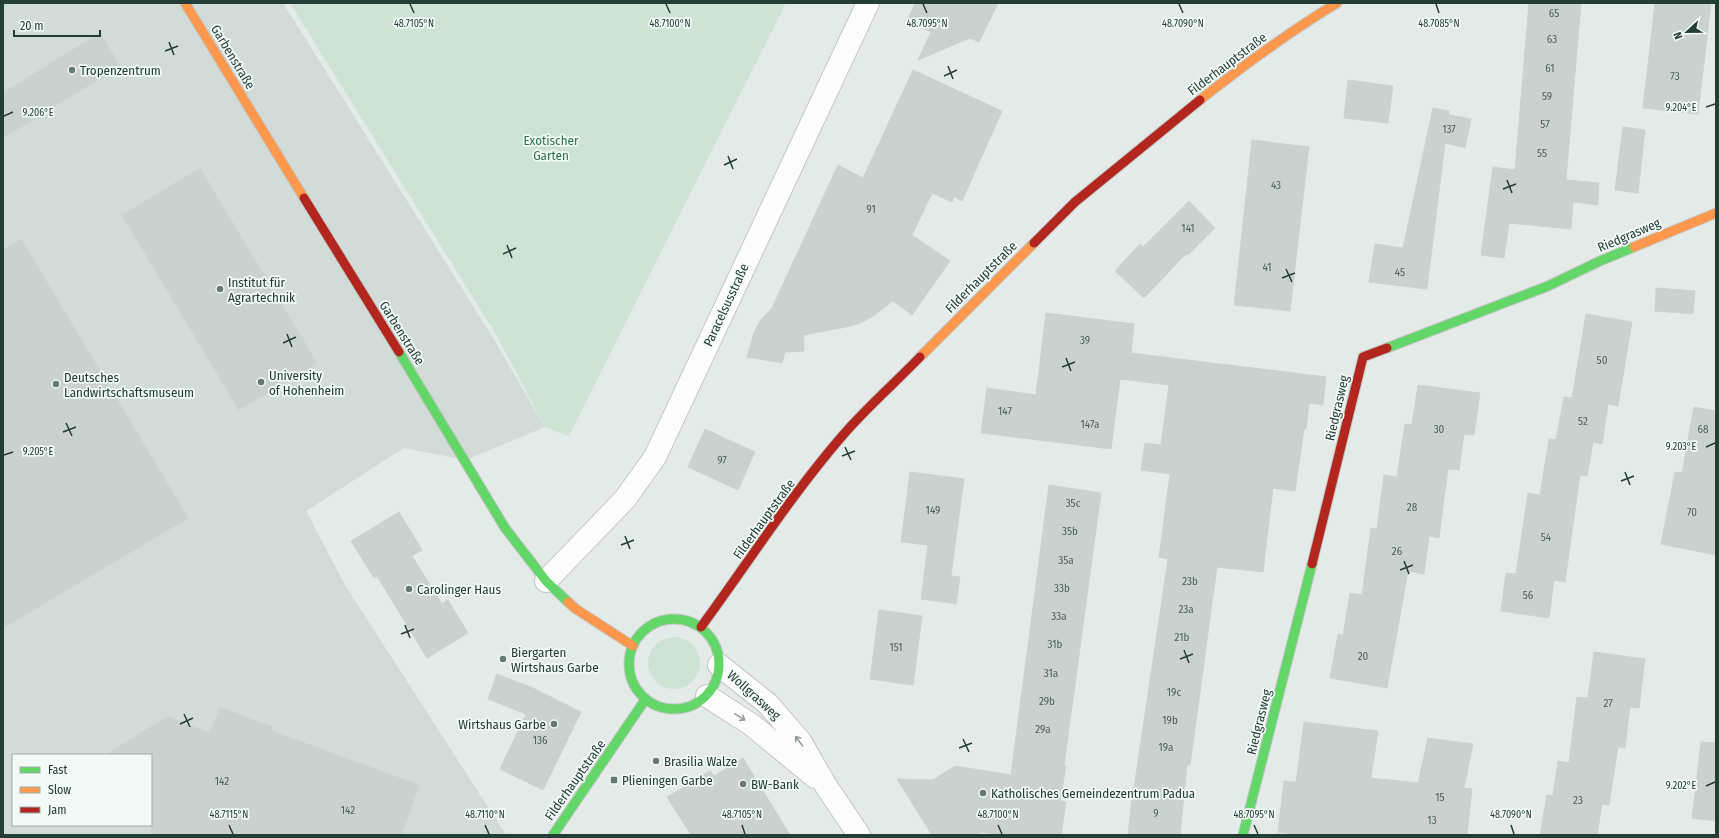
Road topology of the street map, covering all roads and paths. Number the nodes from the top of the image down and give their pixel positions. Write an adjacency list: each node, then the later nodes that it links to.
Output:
1 (185, 3): 5 (street, Garbenstraße)
2 (868, 3): 5 (street, Paracelsusstraße)
3 (1337, 3): 6 (street, Filderhauptstraße)
4 (1716, 213): 14 (street, Riedgrasweg)
5 (546, 581): 7 (street, Garbenstraße)
6 (701, 627): 7 (street); 8 (street)
7 (632, 646): 10 (street)
8 (720, 664): 9 (street); 11 (street, Wollgrasweg, one-way to 8)
9 (707, 696): 10 (street); 11 (street, Wollgrasweg, one-way to 11)
10 (645, 700): 12 (street, Filderhauptstraße)
11 (826, 786): 13 (street, Wollgrasweg)
12 (552, 835)
13 (860, 835)
14 (1243, 835)

